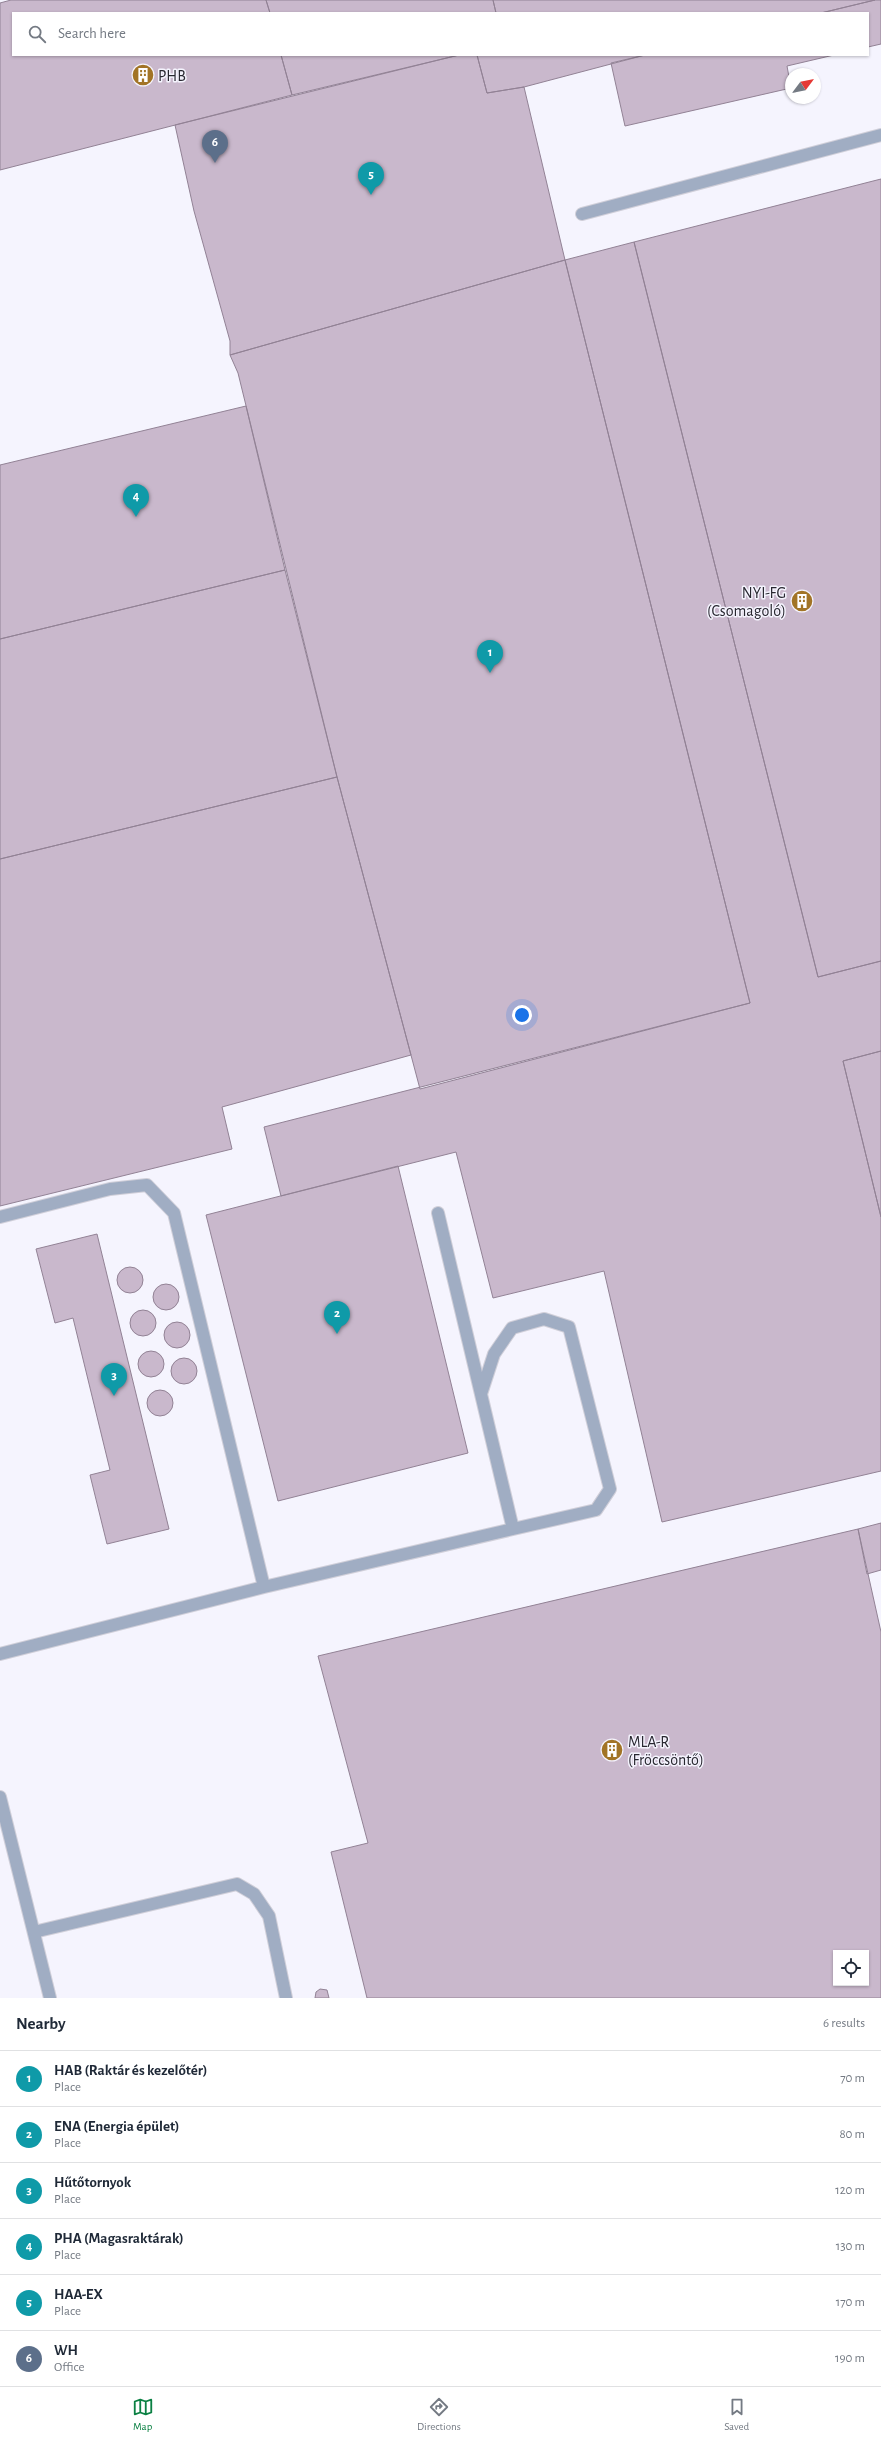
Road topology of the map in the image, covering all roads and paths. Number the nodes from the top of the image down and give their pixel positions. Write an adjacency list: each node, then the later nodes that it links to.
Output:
1 (881, 135): 2 (lane)
2 (582, 214)
3 (438, 1212): 5 (lane)
4 (0, 1217): 7 (lane)
5 (481, 1394): 6 (lane); 6 (lane)
6 (513, 1529): 7 (lane)
7 (264, 1587): 8 (lane)
8 (0, 1654)
9 (0, 1797): 10 (lane)
10 (34, 1932): 11 (lane); 12 (lane)
11 (50, 1998)
12 (286, 1998)

